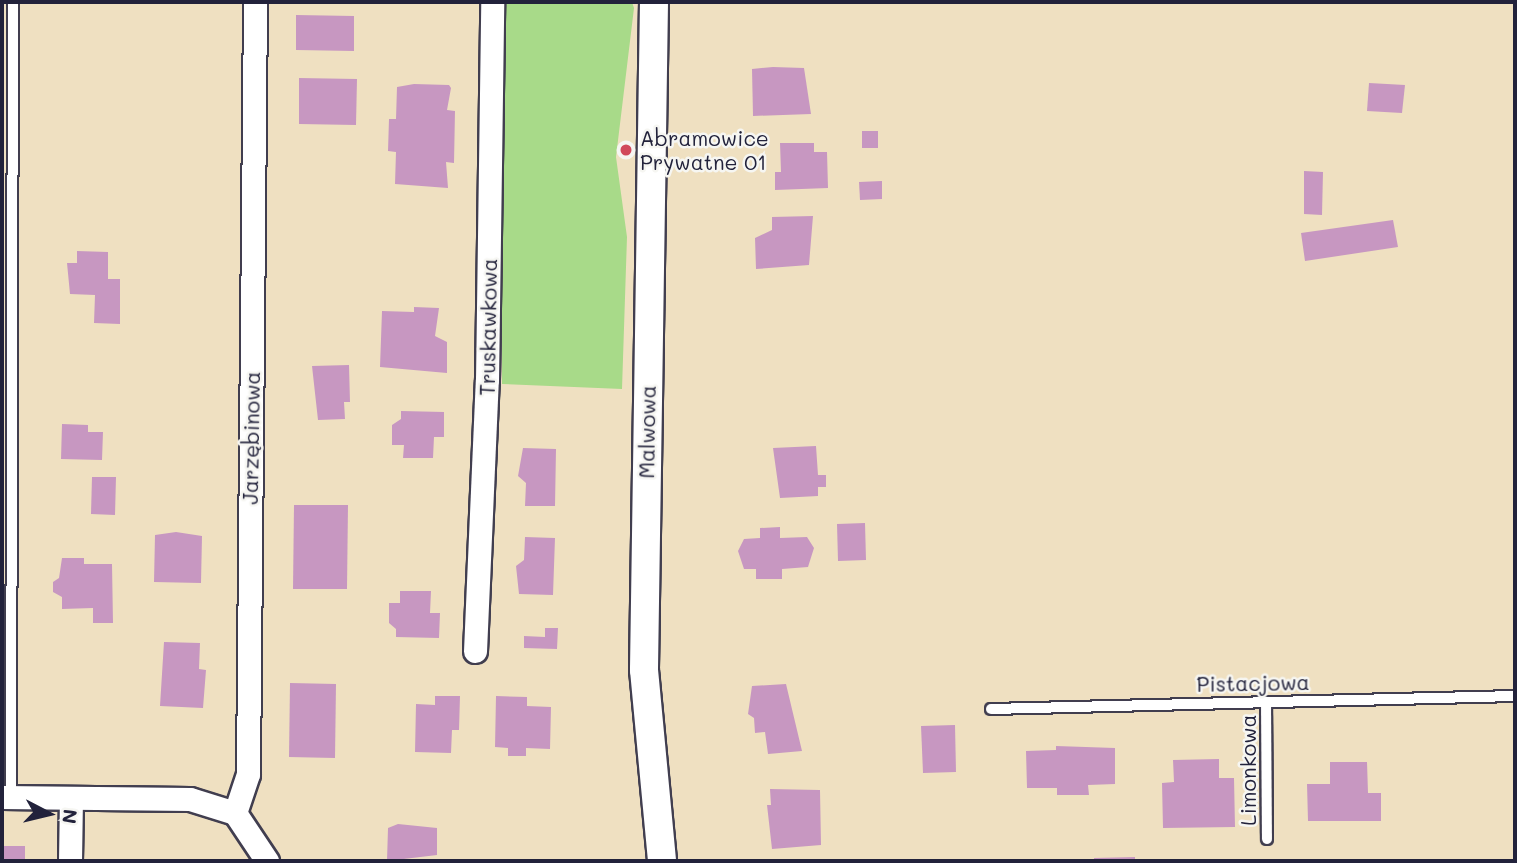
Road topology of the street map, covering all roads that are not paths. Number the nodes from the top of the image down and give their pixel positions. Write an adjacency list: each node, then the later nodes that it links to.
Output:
1 (13, 2): 9 (lane)
2 (254, 2): 11 (street, Jarzębinowa)
3 (492, 2): 5 (street, Truskawkowa)
4 (654, 2): 15 (street, Malwowa)
5 (475, 651)
6 (1515, 696): 7 (lane, Pistacjowa)
7 (1266, 702): 8 (lane, Pistacjowa); 12 (lane, Limonkowa)
8 (991, 709)
9 (6, 797): 10 (street)
10 (71, 798): 11 (street); 13 (street)
11 (235, 813): 14 (street)
12 (1267, 839)
13 (70, 861)
14 (267, 861)
15 (662, 861)

